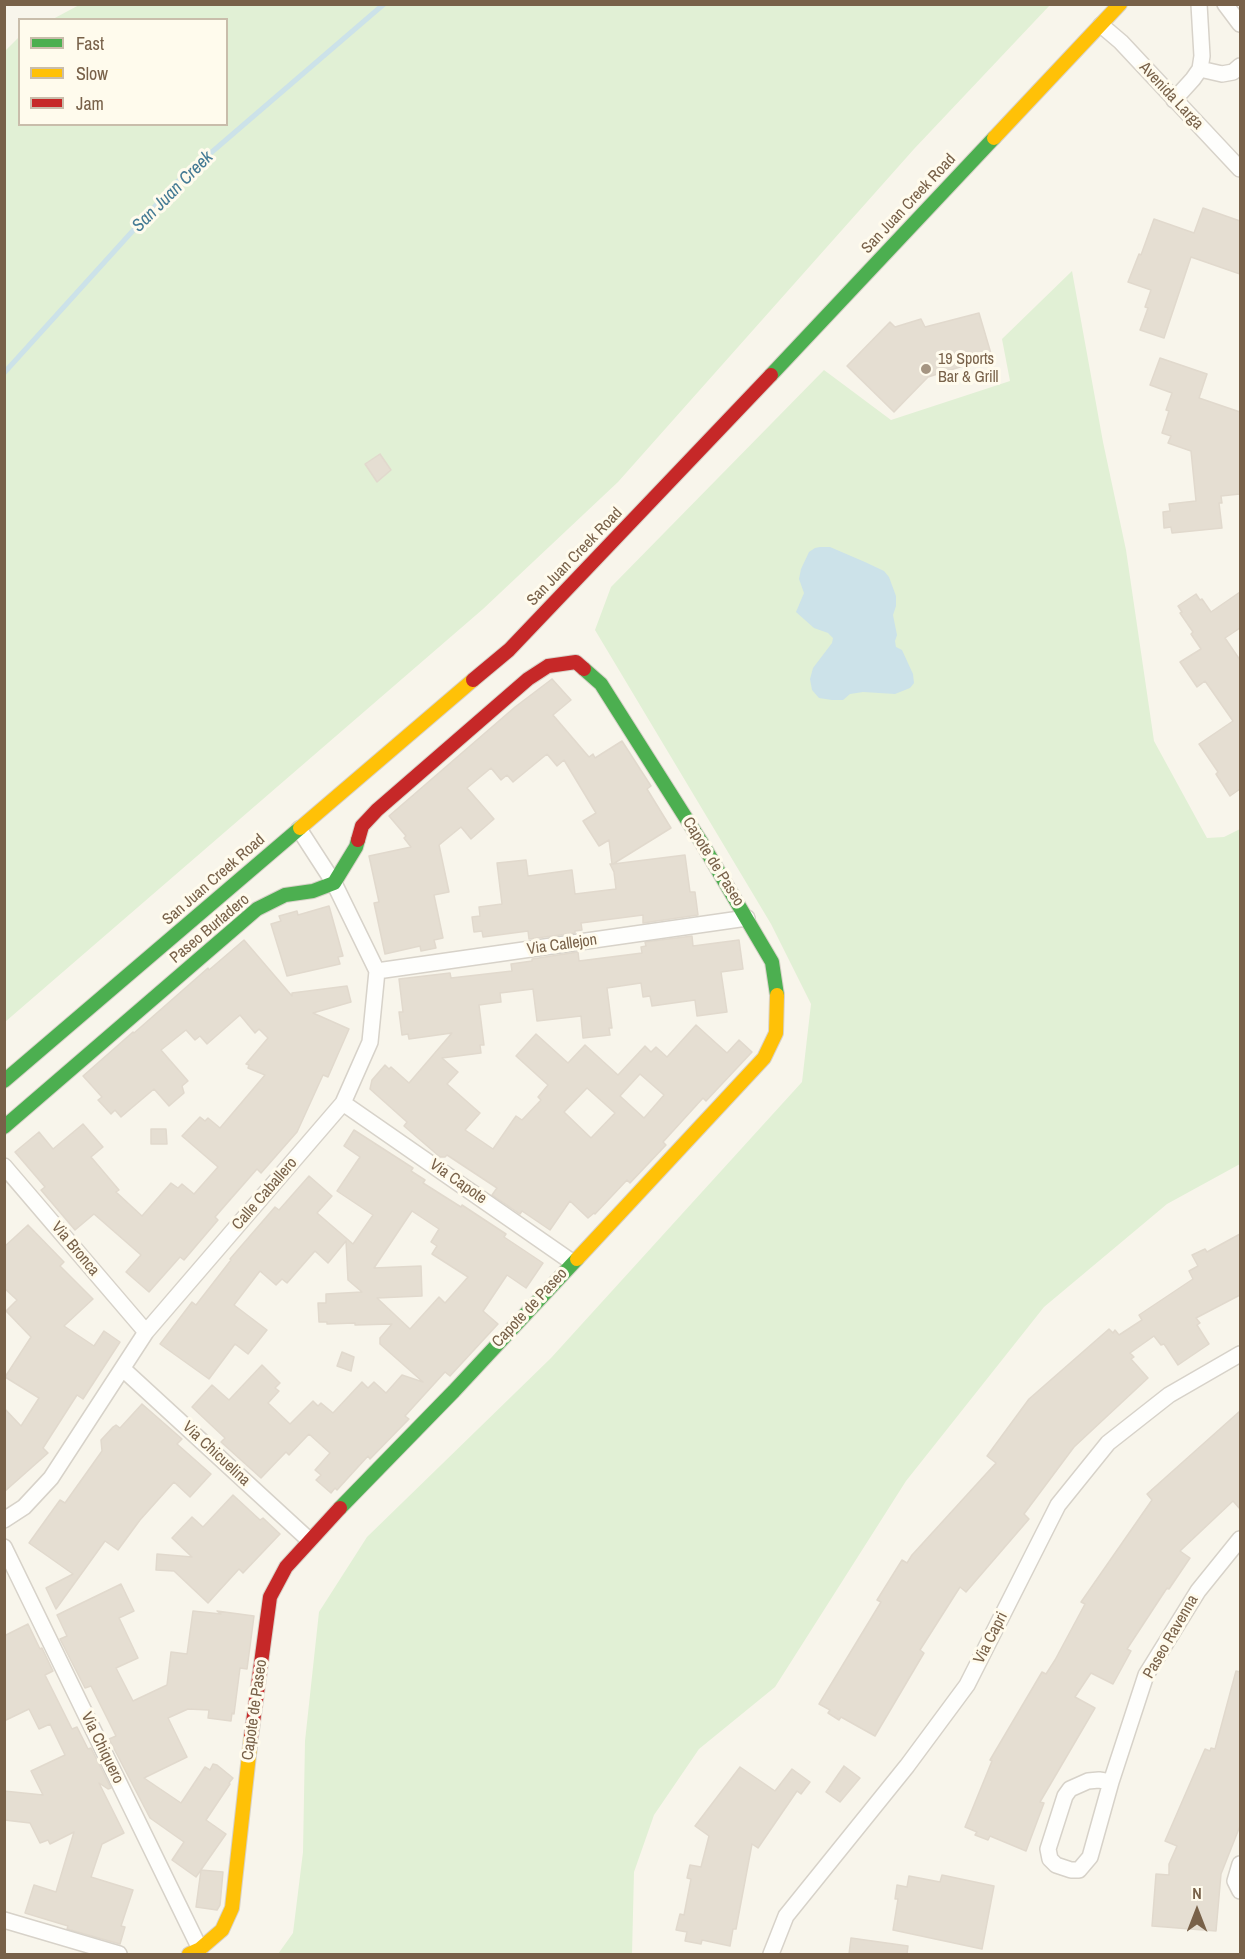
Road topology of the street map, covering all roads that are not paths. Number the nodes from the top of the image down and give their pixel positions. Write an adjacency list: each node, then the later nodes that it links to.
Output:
1 (1120, 4): 5 (street, San Juan Creek Road)
2 (1199, 4): 7 (street)
3 (1225, 4): 4 (street)
4 (1240, 24)
5 (1101, 25): 8 (street, Avenida Larga); 10 (street, San Juan Creek Road)
6 (1240, 66): 7 (street)
7 (1200, 69): 8 (street)
8 (1174, 99): 9 (street, Avenida Larga)
9 (1240, 169)
10 (299, 829): 11 (street); 14 (street, San Juan Creek Road)
11 (334, 883): 12 (street, Capote de Paseo); 13 (street); 16 (street, Paseo Burladero)
12 (747, 918): 13 (street, Via Callejon); 18 (street, Capote de Paseo)
13 (377, 971): 15 (street, Calle Caballero)
14 (4, 1081)
15 (343, 1102): 18 (street, Via Capote); 19 (street, Calle Caballero)
16 (4, 1127)
17 (4, 1166): 19 (street, Via Bronca)
18 (572, 1262): 24 (street, Capote de Paseo)
19 (146, 1332): 21 (street, Calle Caballero)
20 (1240, 1354): 32 (street, Via Capri)
21 (123, 1369): 22 (street, Calle Caballero); 24 (street, Via Chicuelina)
22 (4, 1520)
23 (1240, 1539): 26 (street, Paseo Ravenna)
24 (309, 1540): 30 (street, Capote de Paseo)
25 (4, 1547): 30 (street, Via Chiquero)
26 (1111, 1782): 26 (street, Paseo Ravenna)
27 (1240, 1863): 28 (street)
28 (1240, 1891)
29 (4, 1920): 31 (street)
30 (195, 1952)
31 (119, 1954)
32 (771, 1954)

